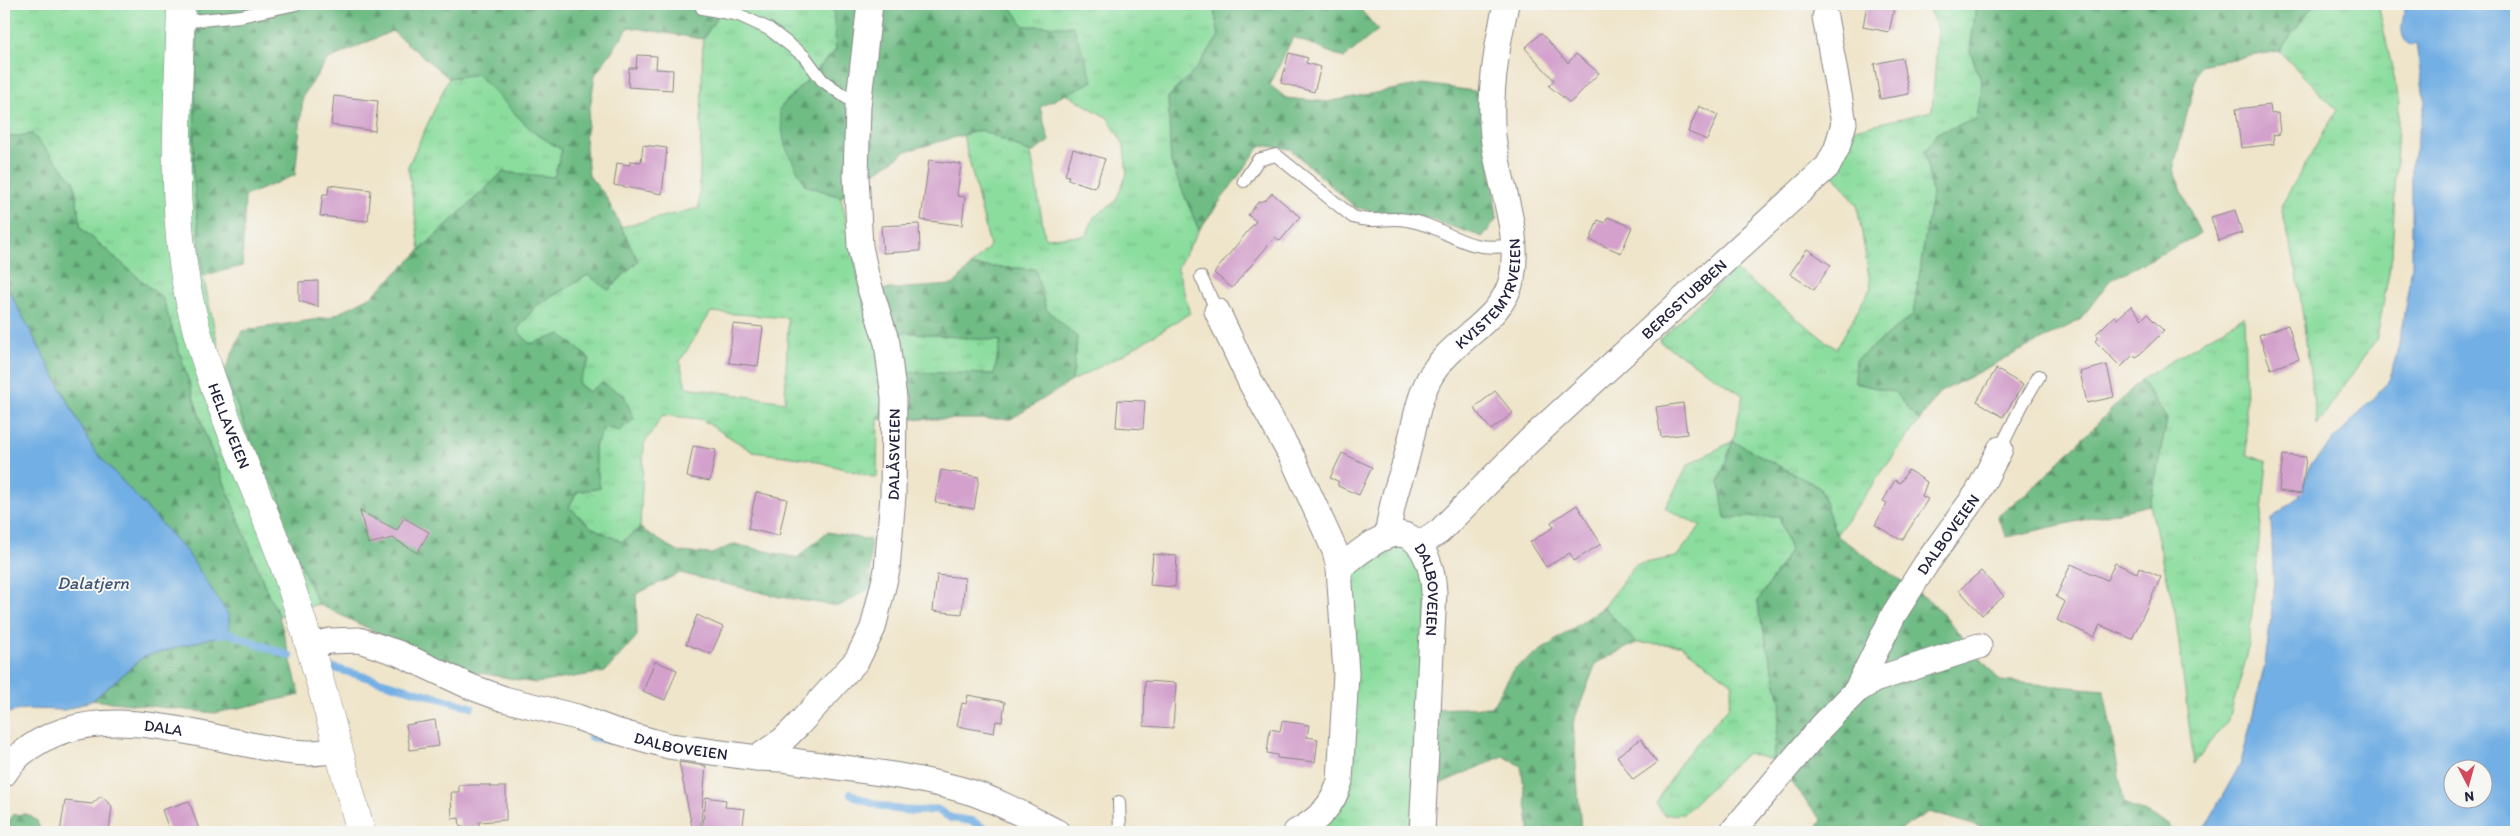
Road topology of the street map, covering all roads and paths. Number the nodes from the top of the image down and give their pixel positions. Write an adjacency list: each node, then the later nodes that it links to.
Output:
1 (296, 4): 6 (lane)
2 (870, 4): 7 (street, DALÅSVEIEN)
3 (1506, 4): 9 (street, KVISTEMYRVEIEN)
4 (702, 8): 7 (lane)
5 (1824, 10): 15 (street, BERGSTUBBEN)
6 (181, 13): 17 (main road, HELLAVEIEN)
7 (858, 106): 21 (street, DALÅSVEIEN)
8 (1244, 181): 9 (lane)
9 (1513, 245): 14 (street, KVISTEMYRVEIEN)
10 (1201, 277): 11 (lane)
11 (1217, 311): 16 (street)
12 (2039, 376): 13 (lane, DALBOVEIEN)
13 (2000, 448): 19 (street, DALBOVEIEN)
14 (1387, 536): 15 (street, DALBOVEIEN); 16 (street, DALBOVEIEN)
15 (1419, 545): 28 (street, DALBOVEIEN)
16 (1339, 568): 27 (street)
17 (310, 646): 20 (main road, HELLAVEIEN); 21 (street, DALBOVEIEN)
18 (1979, 646): 19 (street, DALBOVEIEN)
19 (1856, 691): 29 (street, DALBOVEIEN)
20 (338, 749): 22 (street, DALA); 24 (main road, HELLAVEIEN)
21 (757, 758): 25 (street, DALBOVEIEN)
22 (4, 774)
23 (1119, 802): 26 (lane)
24 (361, 832)
25 (1057, 832)
26 (1120, 832)
27 (1296, 832)
28 (1422, 832)
29 (1732, 832)

